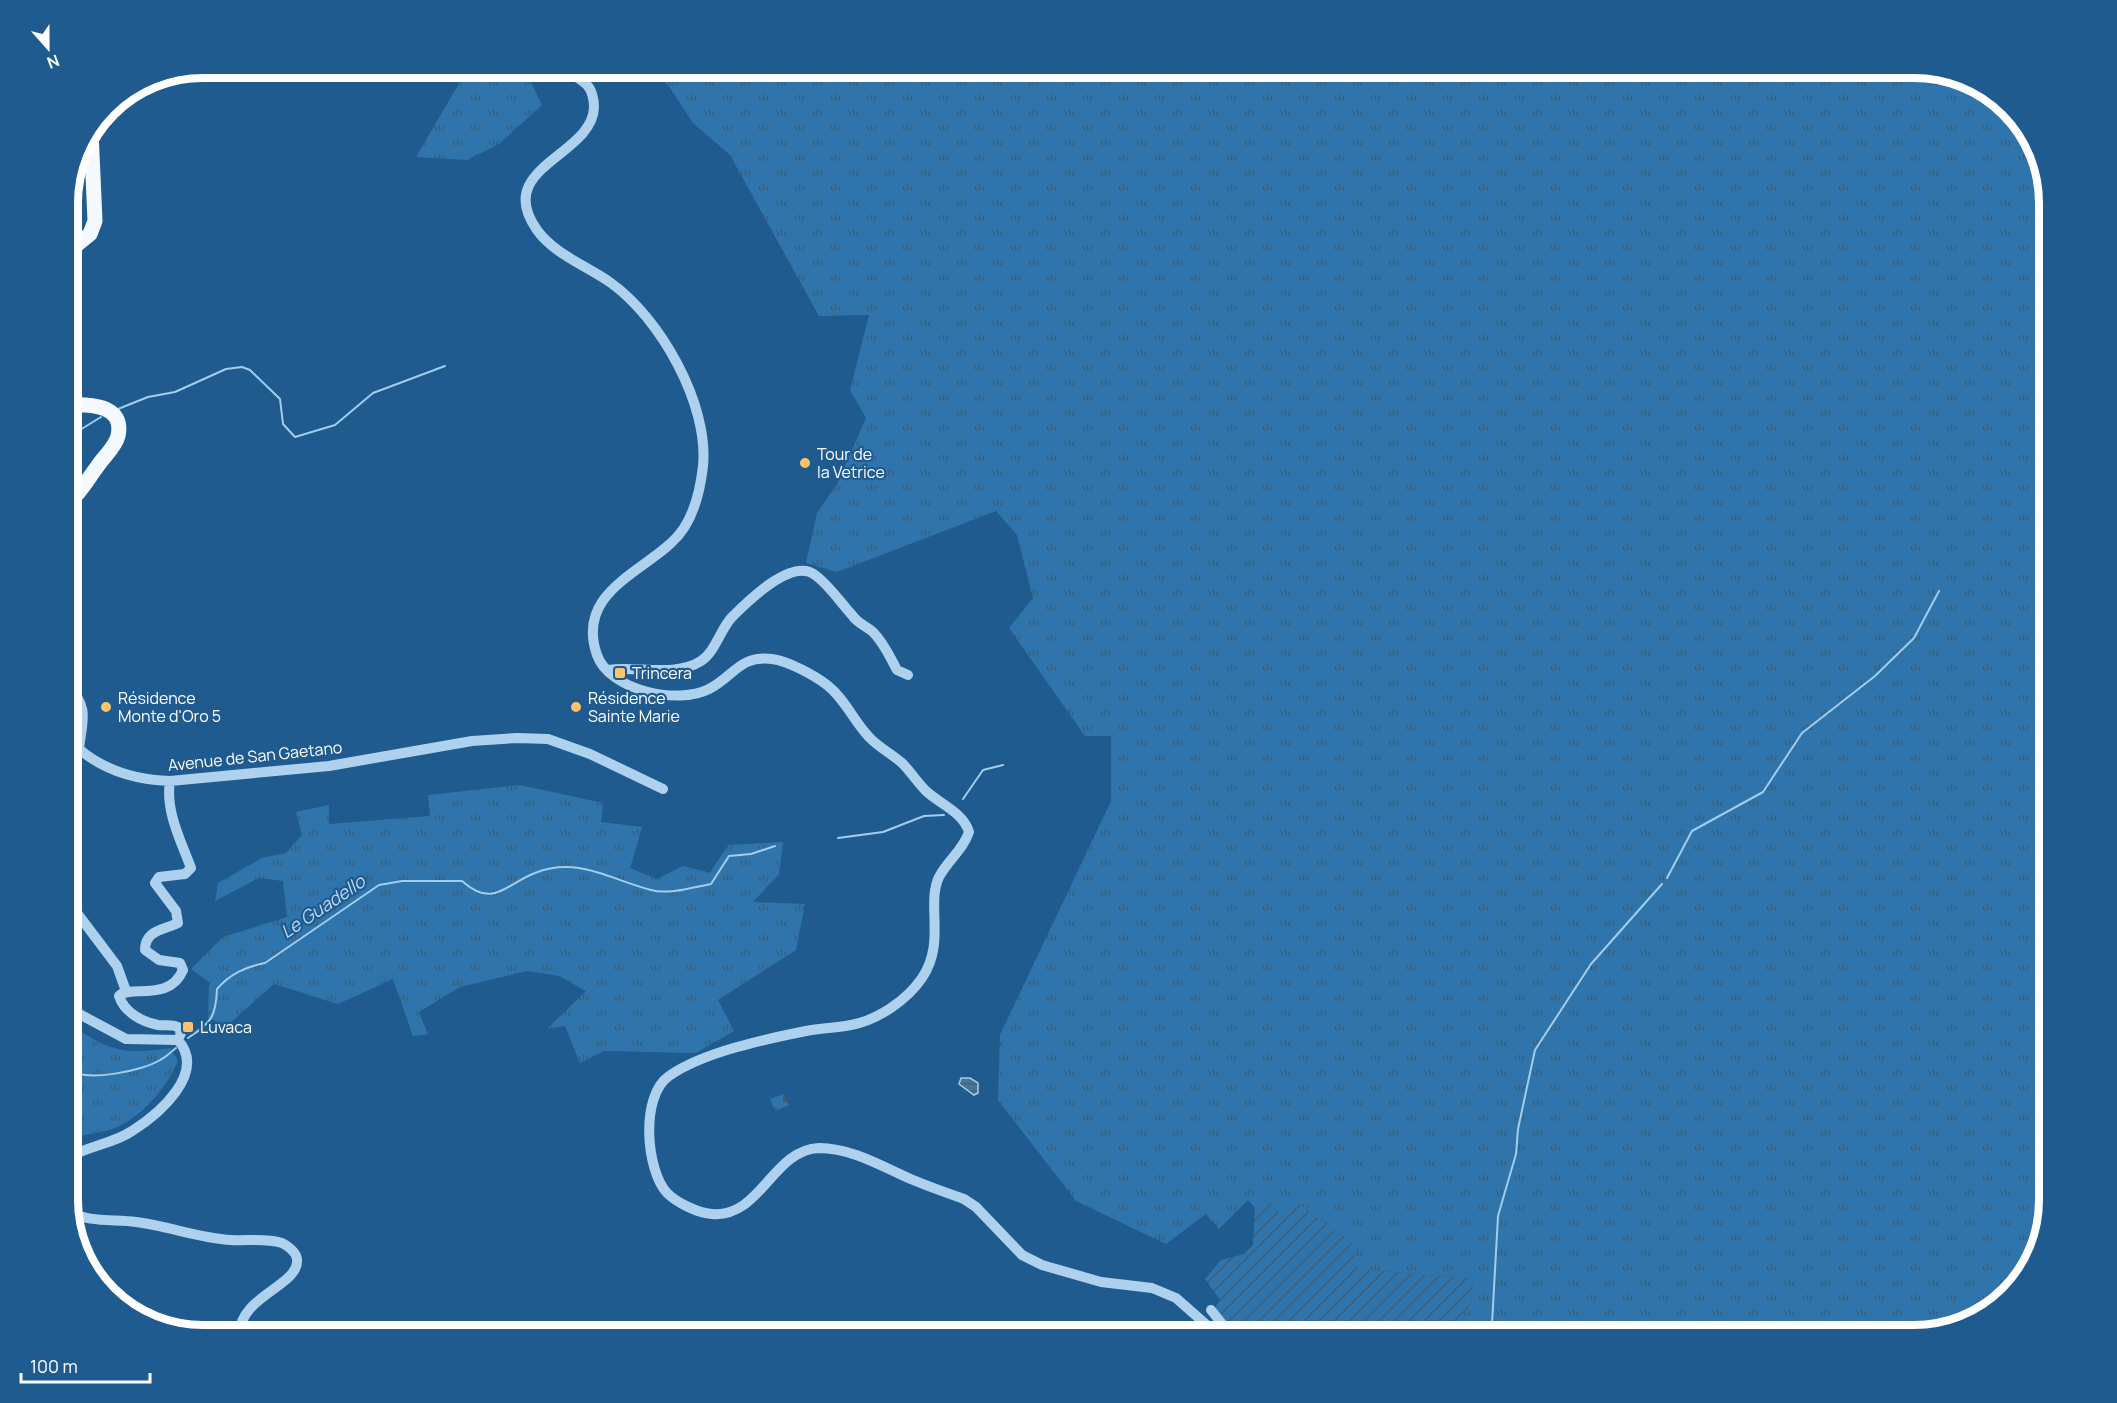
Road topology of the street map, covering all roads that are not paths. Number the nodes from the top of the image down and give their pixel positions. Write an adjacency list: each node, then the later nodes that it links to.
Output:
1 (576, 78): 6 (street)
2 (92, 147): 3 (main road)
3 (78, 244)
4 (78, 405): 5 (main road)
5 (78, 495)
6 (607, 670): 7 (street); 19 (street)
7 (908, 675)
8 (78, 696): 9 (street, Avenue de San Gaetano)
9 (170, 781): 10 (street, Avenue de San Gaetano); 12 (street)
10 (663, 789)
11 (78, 914): 12 (street)
12 (126, 991): 14 (street)
13 (78, 1013): 14 (street)
14 (178, 1040): 15 (street)
15 (78, 1154)
16 (79, 1216): 18 (street)
17 (1211, 1310): 20 (street)
18 (240, 1325)
19 (1207, 1325)
20 (1223, 1325)

